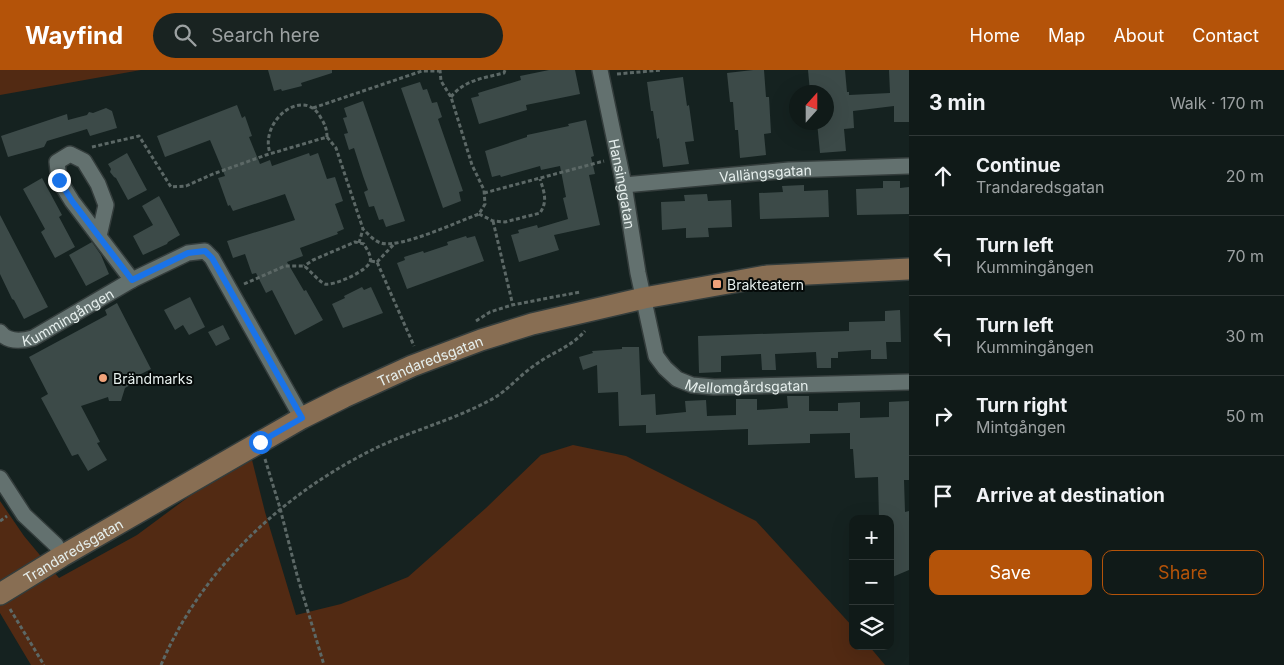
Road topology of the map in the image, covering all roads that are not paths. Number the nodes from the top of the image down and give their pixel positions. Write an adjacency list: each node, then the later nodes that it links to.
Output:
1 (600, 73): 3 (street, Hansinggatan)
2 (909, 166): 3 (street, Vallängsgatan)
3 (624, 185): 7 (street, Hansinggatan)
4 (99, 236): 4 (street); 6 (street)
5 (909, 269): 7 (street, Trandaredsgatan)
6 (132, 280): 8 (street, Kummingången); 10 (street, Kummingången)
7 (644, 298): 9 (street, Mellomgårdsgatan); 10 (street, Trandaredsgatan)
8 (0, 332)
9 (909, 382)
10 (302, 418): 12 (street, Trandaredsgatan)
11 (0, 478): 12 (street)
12 (62, 556): 13 (street, Trandaredsgatan)
13 (0, 594)

